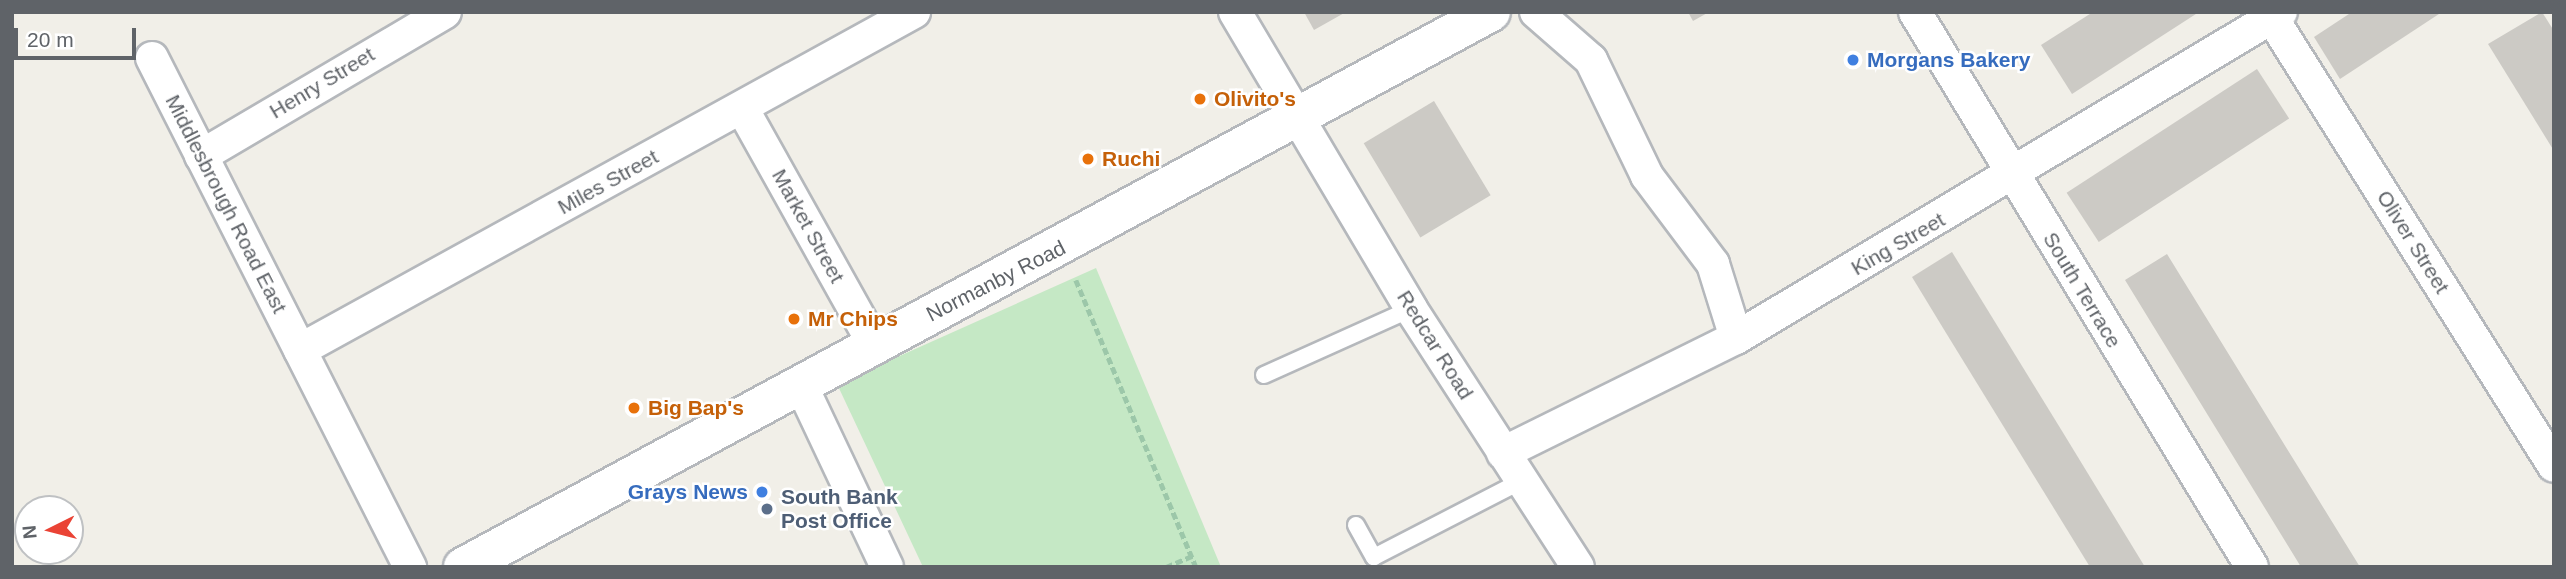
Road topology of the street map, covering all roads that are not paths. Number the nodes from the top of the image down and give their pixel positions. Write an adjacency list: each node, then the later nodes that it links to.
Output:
1 (914, 12): 9 (street, Miles Street)
2 (1236, 12): 10 (street, Redcar Road)
3 (1491, 12): 10 (street, Normanby Road)
4 (1535, 12): 14 (street)
5 (1915, 12): 12 (street, South Terrace)
6 (2277, 15): 12 (street, King Street); 20 (street, Oliver Street)
7 (426, 17): 11 (street, Henry Street)
8 (152, 58): 11 (street, Middlesbrough Road East)
9 (742, 108): 15 (street, Market Street); 16 (street, Miles Street)
10 (1300, 117): 13 (street, Redcar Road); 15 (street, Normanby Road)
11 (201, 156): 16 (street, Middlesbrough Road East)
12 (2013, 177): 14 (street, King Street); 27 (street, South Terrace)
13 (1411, 309): 17 (lane); 19 (street, Redcar Road)
14 (1736, 338): 19 (street, King Street)
15 (874, 344): 18 (street, Normanby Road)
16 (300, 350): 23 (street, Middlesbrough Road East)
17 (1264, 375)
18 (801, 384): 24 (street, Normanby Road); 25 (street)
19 (1503, 453): 21 (street, Redcar Road)
20 (2554, 466)
21 (1521, 481): 22 (lane); 26 (street, Redcar Road)
22 (1356, 525)
23 (410, 567)
24 (463, 567)
25 (887, 567)
26 (1578, 567)
27 (2252, 567)

